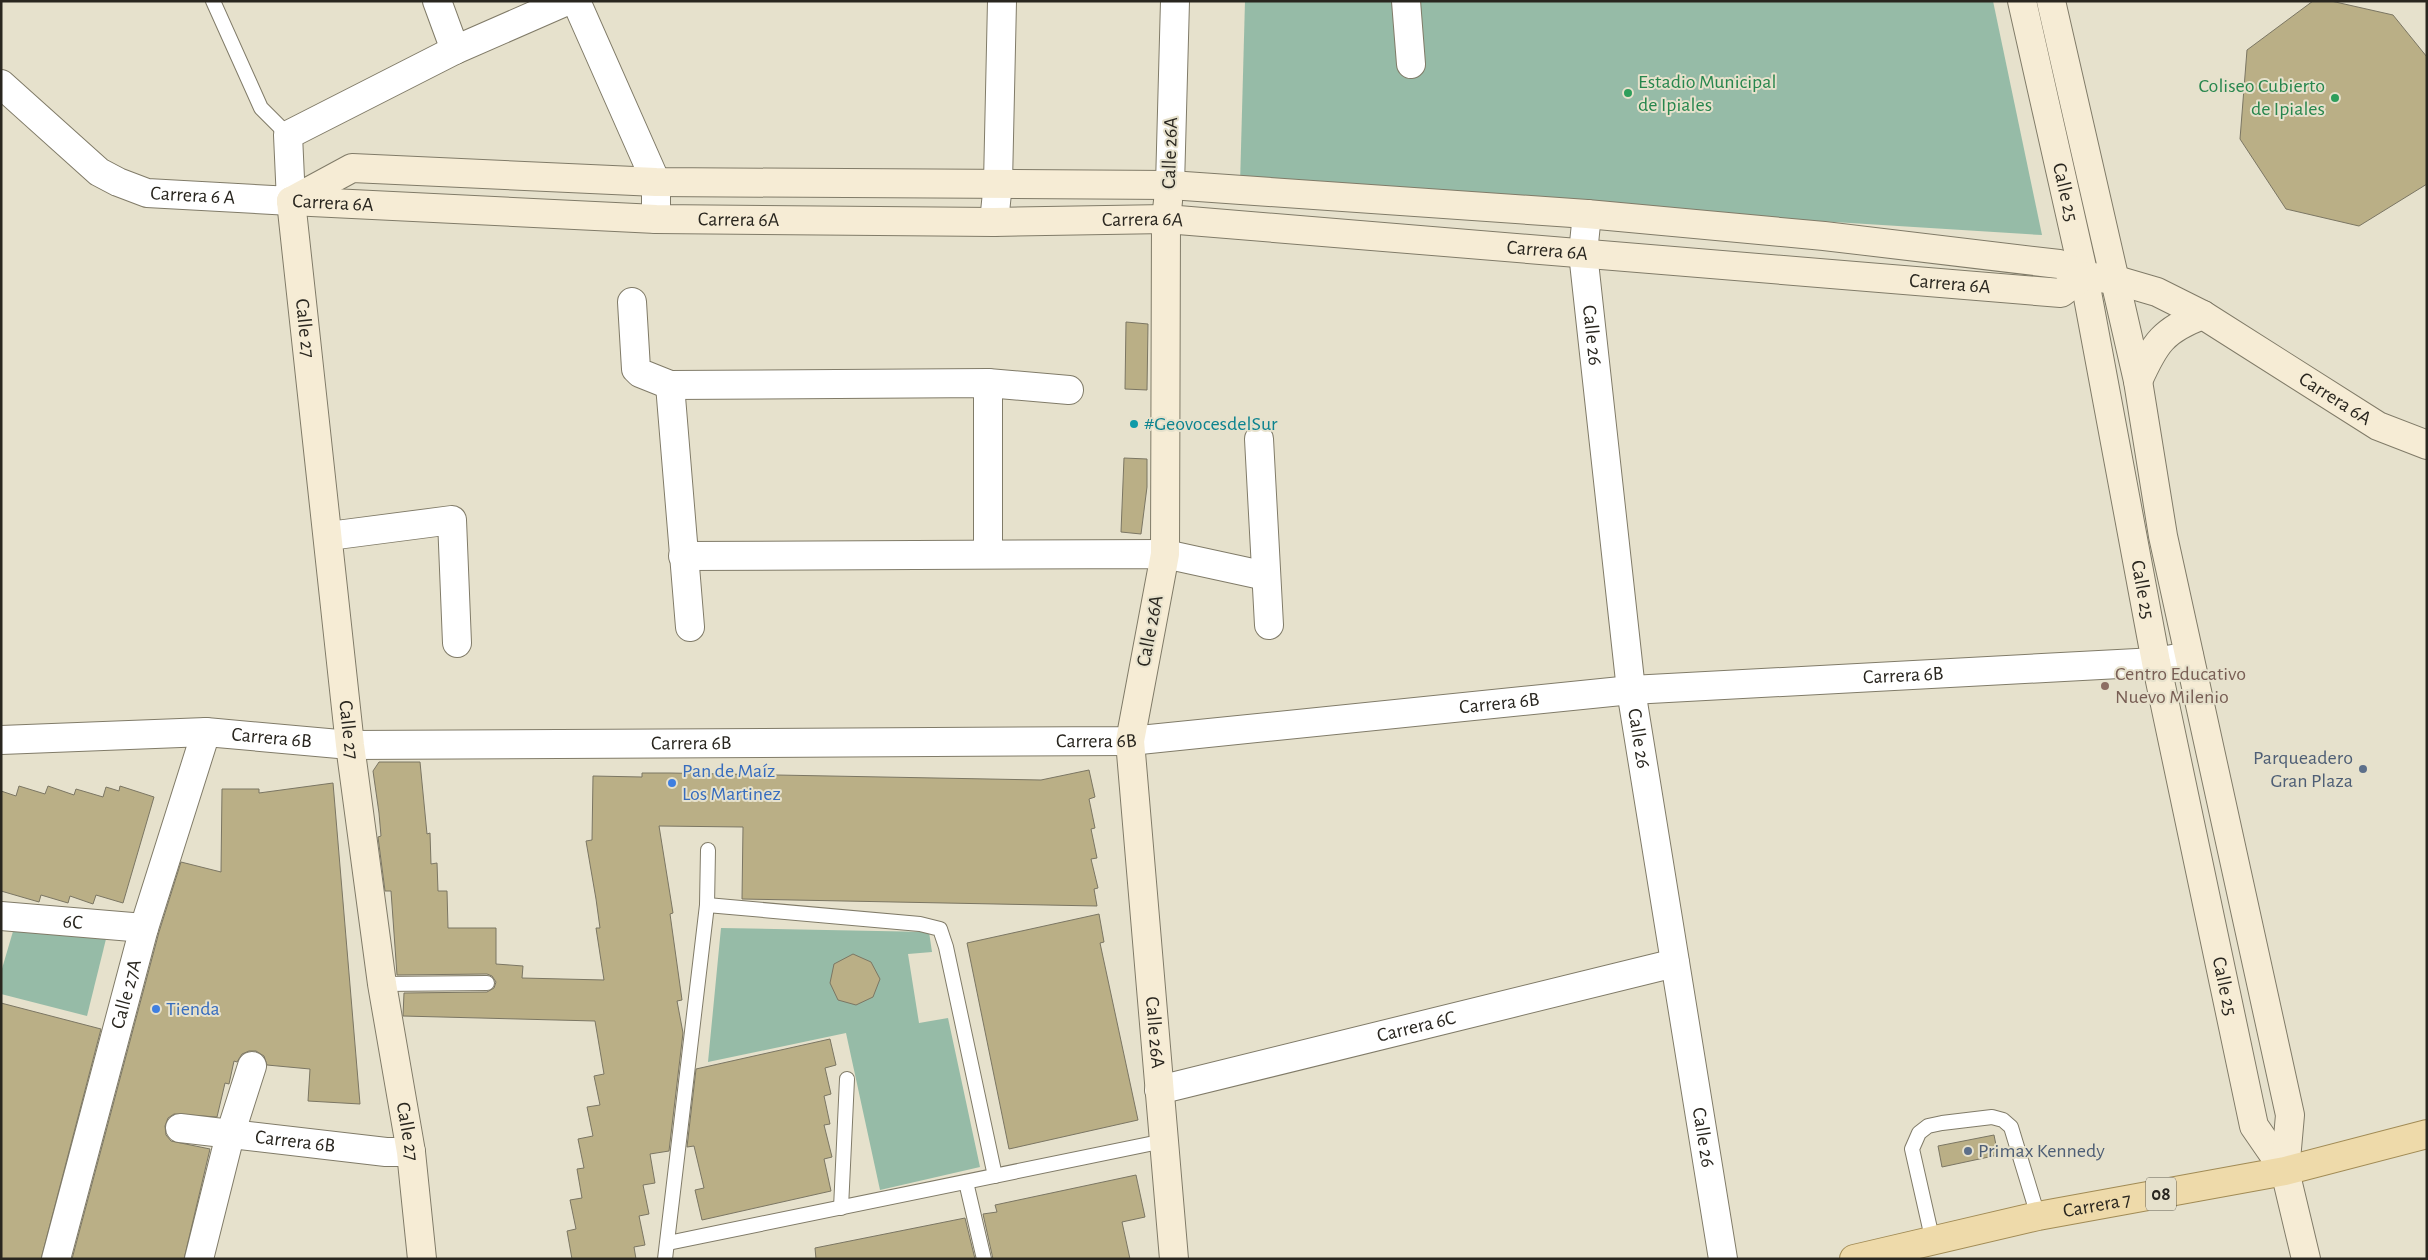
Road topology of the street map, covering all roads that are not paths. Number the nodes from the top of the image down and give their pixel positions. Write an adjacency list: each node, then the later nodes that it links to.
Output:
1 (213, 1): 13 (lane)
2 (437, 1): 10 (street)
3 (567, 1): 10 (street)
4 (576, 1): 14 (street)
5 (1002, 1): 15 (street)
6 (1175, 1): 16 (street, Calle 26A)
7 (1406, 1): 11 (street)
8 (2022, 1): 23 (street, Calle 25)
9 (2051, 1): 24 (street, Calle 25)
10 (456, 50): 13 (street)
11 (1411, 64)
12 (1, 84): 17 (street, Carrera 6 A)
13 (288, 135): 17 (street)
14 (656, 182): 15 (street, Carrera 6A); 17 (street, Carrera 6A); 19 (street)
15 (998, 183): 16 (street, Carrera 6A); 21 (street)
16 (1170, 185): 18 (street, Carrera 6A); 20 (street, Calle 26A)
17 (291, 201): 19 (street, Carrera 6A); 33 (street, Calle 27)
18 (1587, 214): 22 (street, Calle 26); 23 (street, Carrera 6A)
19 (656, 219): 21 (street, Carrera 6A)
20 (1166, 219): 21 (street, Carrera 6A); 22 (street, Carrera 6A); 35 (street, Calle 26A)
21 (994, 222)
22 (1583, 252): 23 (street, Carrera 6A); 43 (street, Calle 26)
23 (2084, 276): 24 (street, Carrera 6A); 42 (street, Calle 25)
24 (2116, 280): 26 (street, Carrera 6A); 27 (street, Calle 25)
25 (632, 302): 29 (street)
26 (2203, 315): 27 (street); 32 (street, Carrera 6A)
27 (2138, 381): 41 (street, Calle 25)
28 (988, 383): 29 (street); 30 (street); 34 (street)
29 (670, 385): 36 (street)
30 (1069, 390)
31 (1259, 439): 37 (street)
32 (2427, 445)
33 (328, 536): 40 (street); 47 (street, Calle 27)
34 (988, 554): 35 (street); 36 (street)
35 (1165, 554): 37 (street); 46 (street, Calle 26A)
36 (683, 556): 39 (street)
37 (1266, 576): 38 (street)
38 (1270, 625)
39 (690, 627)
40 (457, 643)
41 (2189, 656): 42 (street, Carrera 6B); 63 (street, Calle 25)
42 (2156, 662): 43 (street, Carrera 6B); 63 (street, Calle 25)
43 (1631, 690): 46 (street, Carrera 6B); 52 (street, Calle 26)
44 (206, 732): 45 (street, Carrera 6B); 47 (street, Carrera 6B); 51 (street, Calle 27A)
45 (1, 740)
46 (1130, 741): 47 (street, Carrera 6B); 57 (street, Calle 26A)
47 (350, 745): 54 (street, Calle 27)
48 (708, 850): 49 (lane)
49 (706, 906): 64 (lane); 69 (lane)
50 (1, 916): 51 (street, 6C)
51 (144, 928): 70 (street, Calle 27A)
52 (1675, 963): 57 (street, Carrera 6C); 76 (street, Calle 26)
53 (487, 983): 54 (lane)
54 (382, 984): 62 (street, Calle 27)
55 (252, 1066): 60 (street)
56 (846, 1079): 66 (lane)
57 (1158, 1090): 61 (street, Calle 26A)
58 (180, 1128): 60 (street, Carrera 6B)
59 (2427, 1134): 63 (main road, Carrera 7 / 08)
60 (230, 1135): 62 (street, Carrera 6B); 71 (street)
61 (1164, 1141): 64 (lane); 75 (street, Calle 26A)
62 (410, 1152): 72 (street, Calle 27)
63 (2285, 1171): 67 (main road, Carrera 7 / 08); 78 (street, Calle 25)
64 (995, 1176): 65 (lane)
65 (966, 1182): 66 (lane); 74 (lane)
66 (841, 1208): 69 (lane)
67 (2038, 1216): 68 (main road, Carrera 7 / 08); 68 (lane)
68 (1933, 1242): 77 (main road, Carrera 7 / 08)
69 (668, 1243): 73 (lane)
70 (56, 1259)
71 (199, 1259)
72 (422, 1259)
73 (665, 1259)
74 (984, 1259)
75 (1174, 1259)
76 (1723, 1259)
77 (1854, 1259)
78 (2306, 1259)

